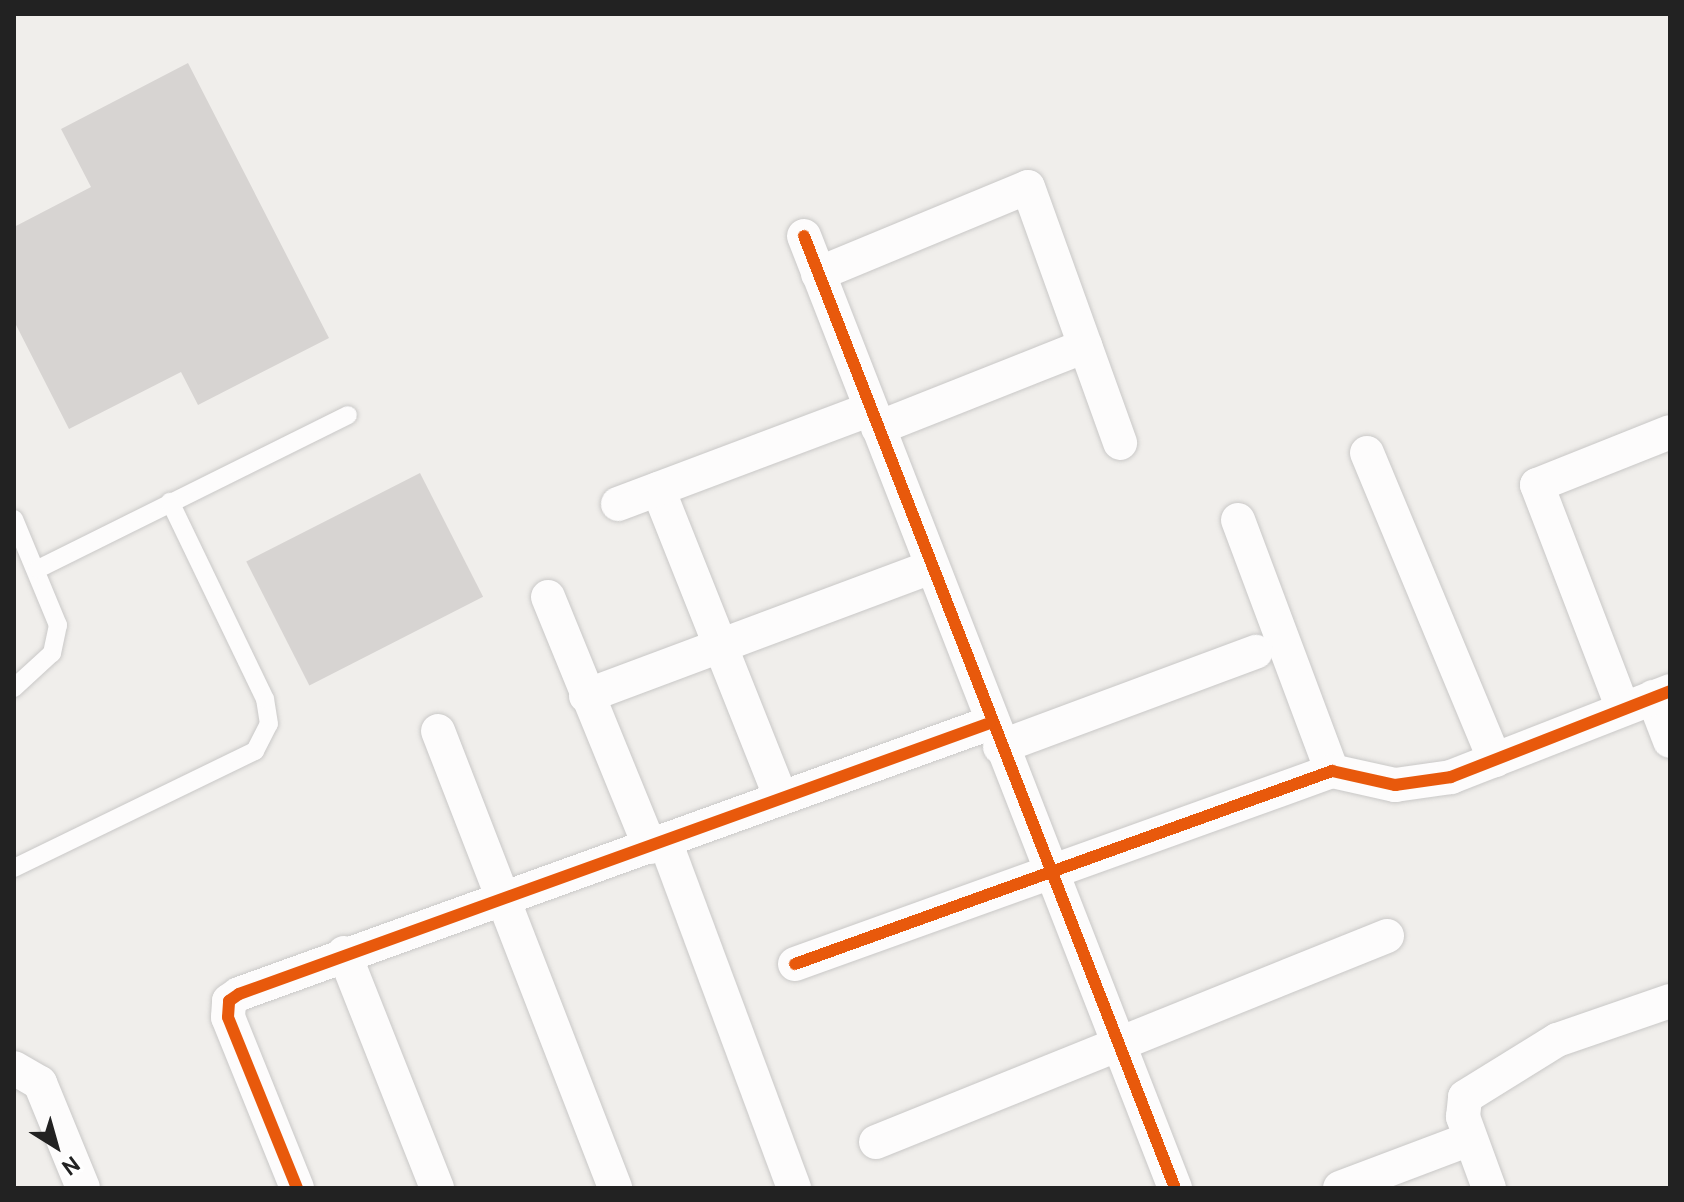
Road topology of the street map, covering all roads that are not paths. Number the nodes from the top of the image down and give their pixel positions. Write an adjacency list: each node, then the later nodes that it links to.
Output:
1 (804, 236): 2 (street)
2 (818, 274): 3 (street); 5 (street)
3 (1085, 346): 5 (street); 7 (street)
4 (348, 415): 10 (lane)
5 (874, 418): 9 (street); 14 (street)
6 (1670, 432): 21 (street)
7 (1120, 443)
8 (1367, 453): 25 (street)
9 (658, 489): 11 (street); 17 (street)
10 (170, 502): 15 (lane); 29 (lane)
11 (618, 504)
12 (14, 519): 15 (lane)
13 (1238, 520): 26 (street)
14 (929, 568): 17 (street); 23 (street)
15 (38, 569): 19 (lane)
16 (548, 597): 20 (street)
17 (720, 647): 20 (street); 27 (street)
18 (1256, 652): 23 (street)
19 (14, 688)
20 (586, 696): 28 (street)
21 (1649, 699): 24 (street); 25 (street)
22 (438, 731): 31 (street)
23 (995, 735): 27 (street); 30 (street)
24 (1670, 741)
25 (1495, 760): 26 (street)
26 (1332, 771): 30 (street)
27 (780, 796): 28 (street)
28 (658, 844): 31 (street); 44 (street)
29 (14, 868)
30 (1047, 868): 34 (street); 36 (street)
31 (500, 896): 33 (street); 43 (street)
32 (1387, 936): 36 (street)
33 (344, 953): 41 (street); 42 (street)
34 (795, 964)
35 (1670, 1001): 38 (street)
36 (1124, 1048): 39 (street); 45 (street)
37 (14, 1068): 40 (street)
38 (1470, 1139): 46 (street); 47 (street)
39 (876, 1142)
40 (83, 1188)
41 (297, 1188)
42 (437, 1188)
43 (615, 1188)
44 (794, 1188)
45 (1175, 1188)
46 (1340, 1188)
47 (1489, 1188)

